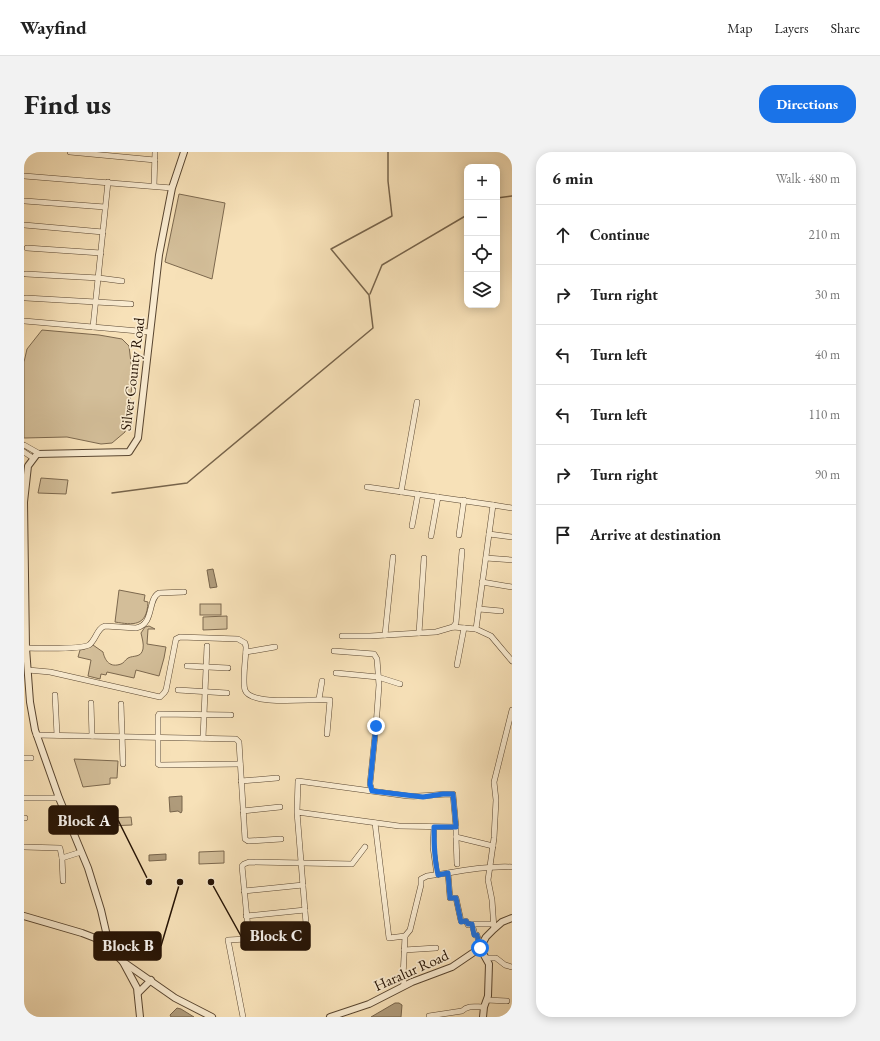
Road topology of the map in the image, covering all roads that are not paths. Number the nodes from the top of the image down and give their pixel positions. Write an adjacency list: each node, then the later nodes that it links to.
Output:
1 (70, 152): 4 (street)
2 (155, 152): 4 (street)
3 (184, 152): 8 (street, Silver County Road)
4 (155, 160): 7 (street)
5 (24, 176): 6 (street)
6 (108, 182): 7 (street); 10 (street)
7 (154, 186): 8 (street)
8 (172, 188): 23 (street, Silver County Road)
9 (25, 201): 10 (street)
10 (105, 207): 12 (street)
11 (24, 225): 12 (street)
12 (103, 232): 14 (street)
13 (27, 248): 14 (street)
14 (101, 253): 16 (street)
15 (26, 274): 16 (street)
16 (99, 278): 17 (street); 19 (street)
17 (122, 281)
18 (26, 298): 19 (street)
19 (96, 302): 20 (street); 22 (street)
20 (131, 304)
21 (24, 321): 22 (street)
22 (93, 326): 23 (street)
23 (150, 332): 27 (street, Silver County Road)
24 (417, 402): 30 (street)
25 (24, 445): 27 (street)
26 (24, 452): 28 (street)
27 (40, 454): 28 (street)
28 (34, 458): 59 (street)
29 (367, 487): 30 (street)
30 (401, 492): 31 (street)
31 (418, 494): 32 (street); 36 (street)
32 (438, 497): 33 (street); 39 (street)
33 (464, 500): 34 (street); 38 (street)
34 (493, 505): 35 (street); 37 (street)
35 (512, 508)
36 (412, 526)
37 (489, 534): 40 (street); 44 (street)
38 (459, 535)
39 (431, 536)
40 (512, 537)
41 (462, 551): 51 (street)
42 (393, 557): 55 (street)
43 (424, 558): 54 (street)
44 (486, 558): 45 (street); 46 (street)
45 (512, 560)
46 (482, 582): 47 (street); 49 (street)
47 (512, 587)
48 (184, 592): 59 (street)
49 (479, 609): 50 (street); 53 (street)
50 (501, 611)
51 (453, 627): 52 (street); 54 (street)
52 (464, 628): 53 (street); 63 (street)
53 (476, 629): 62 (street)
54 (420, 633): 55 (street)
55 (385, 635): 56 (street)
56 (342, 636)
57 (206, 646): 65 (street)
58 (275, 647): 61 (street)
59 (26, 648): 67 (street)
60 (334, 651): 69 (street)
61 (246, 652): 67 (street); 76 (street)
62 (512, 661)
63 (457, 665)
64 (187, 666): 65 (street)
65 (206, 667): 66 (street); 73 (street)
66 (228, 668)
67 (28, 670): 83 (street)
68 (336, 673): 69 (street)
69 (378, 677): 71 (street); 95 (street)
70 (322, 681): 76 (street)
71 (400, 684)
72 (178, 690): 73 (street)
73 (205, 692): 74 (street); 80 (street)
74 (227, 693)
75 (55, 695): 84 (street)
76 (319, 699): 82 (street)
77 (91, 703): 85 (street)
78 (121, 704): 86 (street)
79 (512, 710): 106 (street)
80 (204, 715): 81 (street); 87 (street); 88 (street)
81 (231, 715)
82 (327, 734)
83 (36, 735): 84 (street); 97 (street)
84 (57, 735): 85 (street)
85 (92, 736): 86 (street)
86 (122, 736): 87 (street); 91 (street)
87 (157, 737): 88 (street); 92 (street)
88 (203, 738): 92 (street)
89 (24, 758): 90 (street)
90 (31, 758)
91 (123, 764)
92 (240, 764): 94 (street)
93 (277, 778): 94 (street)
94 (241, 781): 99 (street)
95 (372, 791): 100 (street); 103 (street)
96 (24, 798): 97 (street)
97 (59, 798): 109 (street)
98 (280, 807): 99 (street)
99 (243, 811): 104 (street)
100 (298, 812): 101 (street); 111 (street)
101 (376, 823): 102 (street); 126 (street)
102 (434, 827): 103 (street); 116 (street)
103 (456, 827): 105 (street)
104 (280, 838)
105 (456, 838): 106 (street); 112 (street)
106 (493, 846): 113 (street)
107 (24, 847): 110 (street)
108 (365, 847): 111 (street)
109 (81, 852): 110 (street); 130 (street)
110 (62, 858): 117 (street)
111 (302, 863): 118 (street); 119 (street)
112 (457, 864)
113 (490, 866): 114 (street); 115 (street); 125 (street)
114 (512, 867)
115 (448, 873): 116 (street); 124 (street)
116 (438, 875): 126 (street)
117 (63, 881)
118 (303, 885): 119 (street); 120 (street)
119 (244, 891): 122 (street)
120 (305, 910): 122 (street); 127 (street)
121 (24, 916): 130 (street)
122 (246, 916): 127 (street)
123 (512, 918): 125 (street, Haralur Road)
124 (472, 924): 125 (street); 128 (street)
125 (493, 926): 128 (street, Haralur Road)
126 (405, 936): 131 (street)
127 (249, 939): 144 (street)
128 (480, 947): 132 (street); 136 (street, Haralur Road)
129 (436, 948): 131 (street)
130 (110, 949): 133 (street)
131 (404, 950): 136 (street)
132 (486, 958): 134 (street); 138 (street)
133 (122, 961): 135 (street); 137 (street)
134 (512, 966)
135 (151, 980): 137 (street); 143 (street)
136 (404, 985): 145 (street, Haralur Road)
137 (138, 993): 142 (street)
138 (487, 1000): 139 (street); 140 (street)
139 (507, 1001)
140 (484, 1007): 141 (street); 146 (street)
141 (429, 1016)
142 (140, 1017)
143 (212, 1017)
144 (243, 1017)
145 (330, 1017)
146 (483, 1017)

